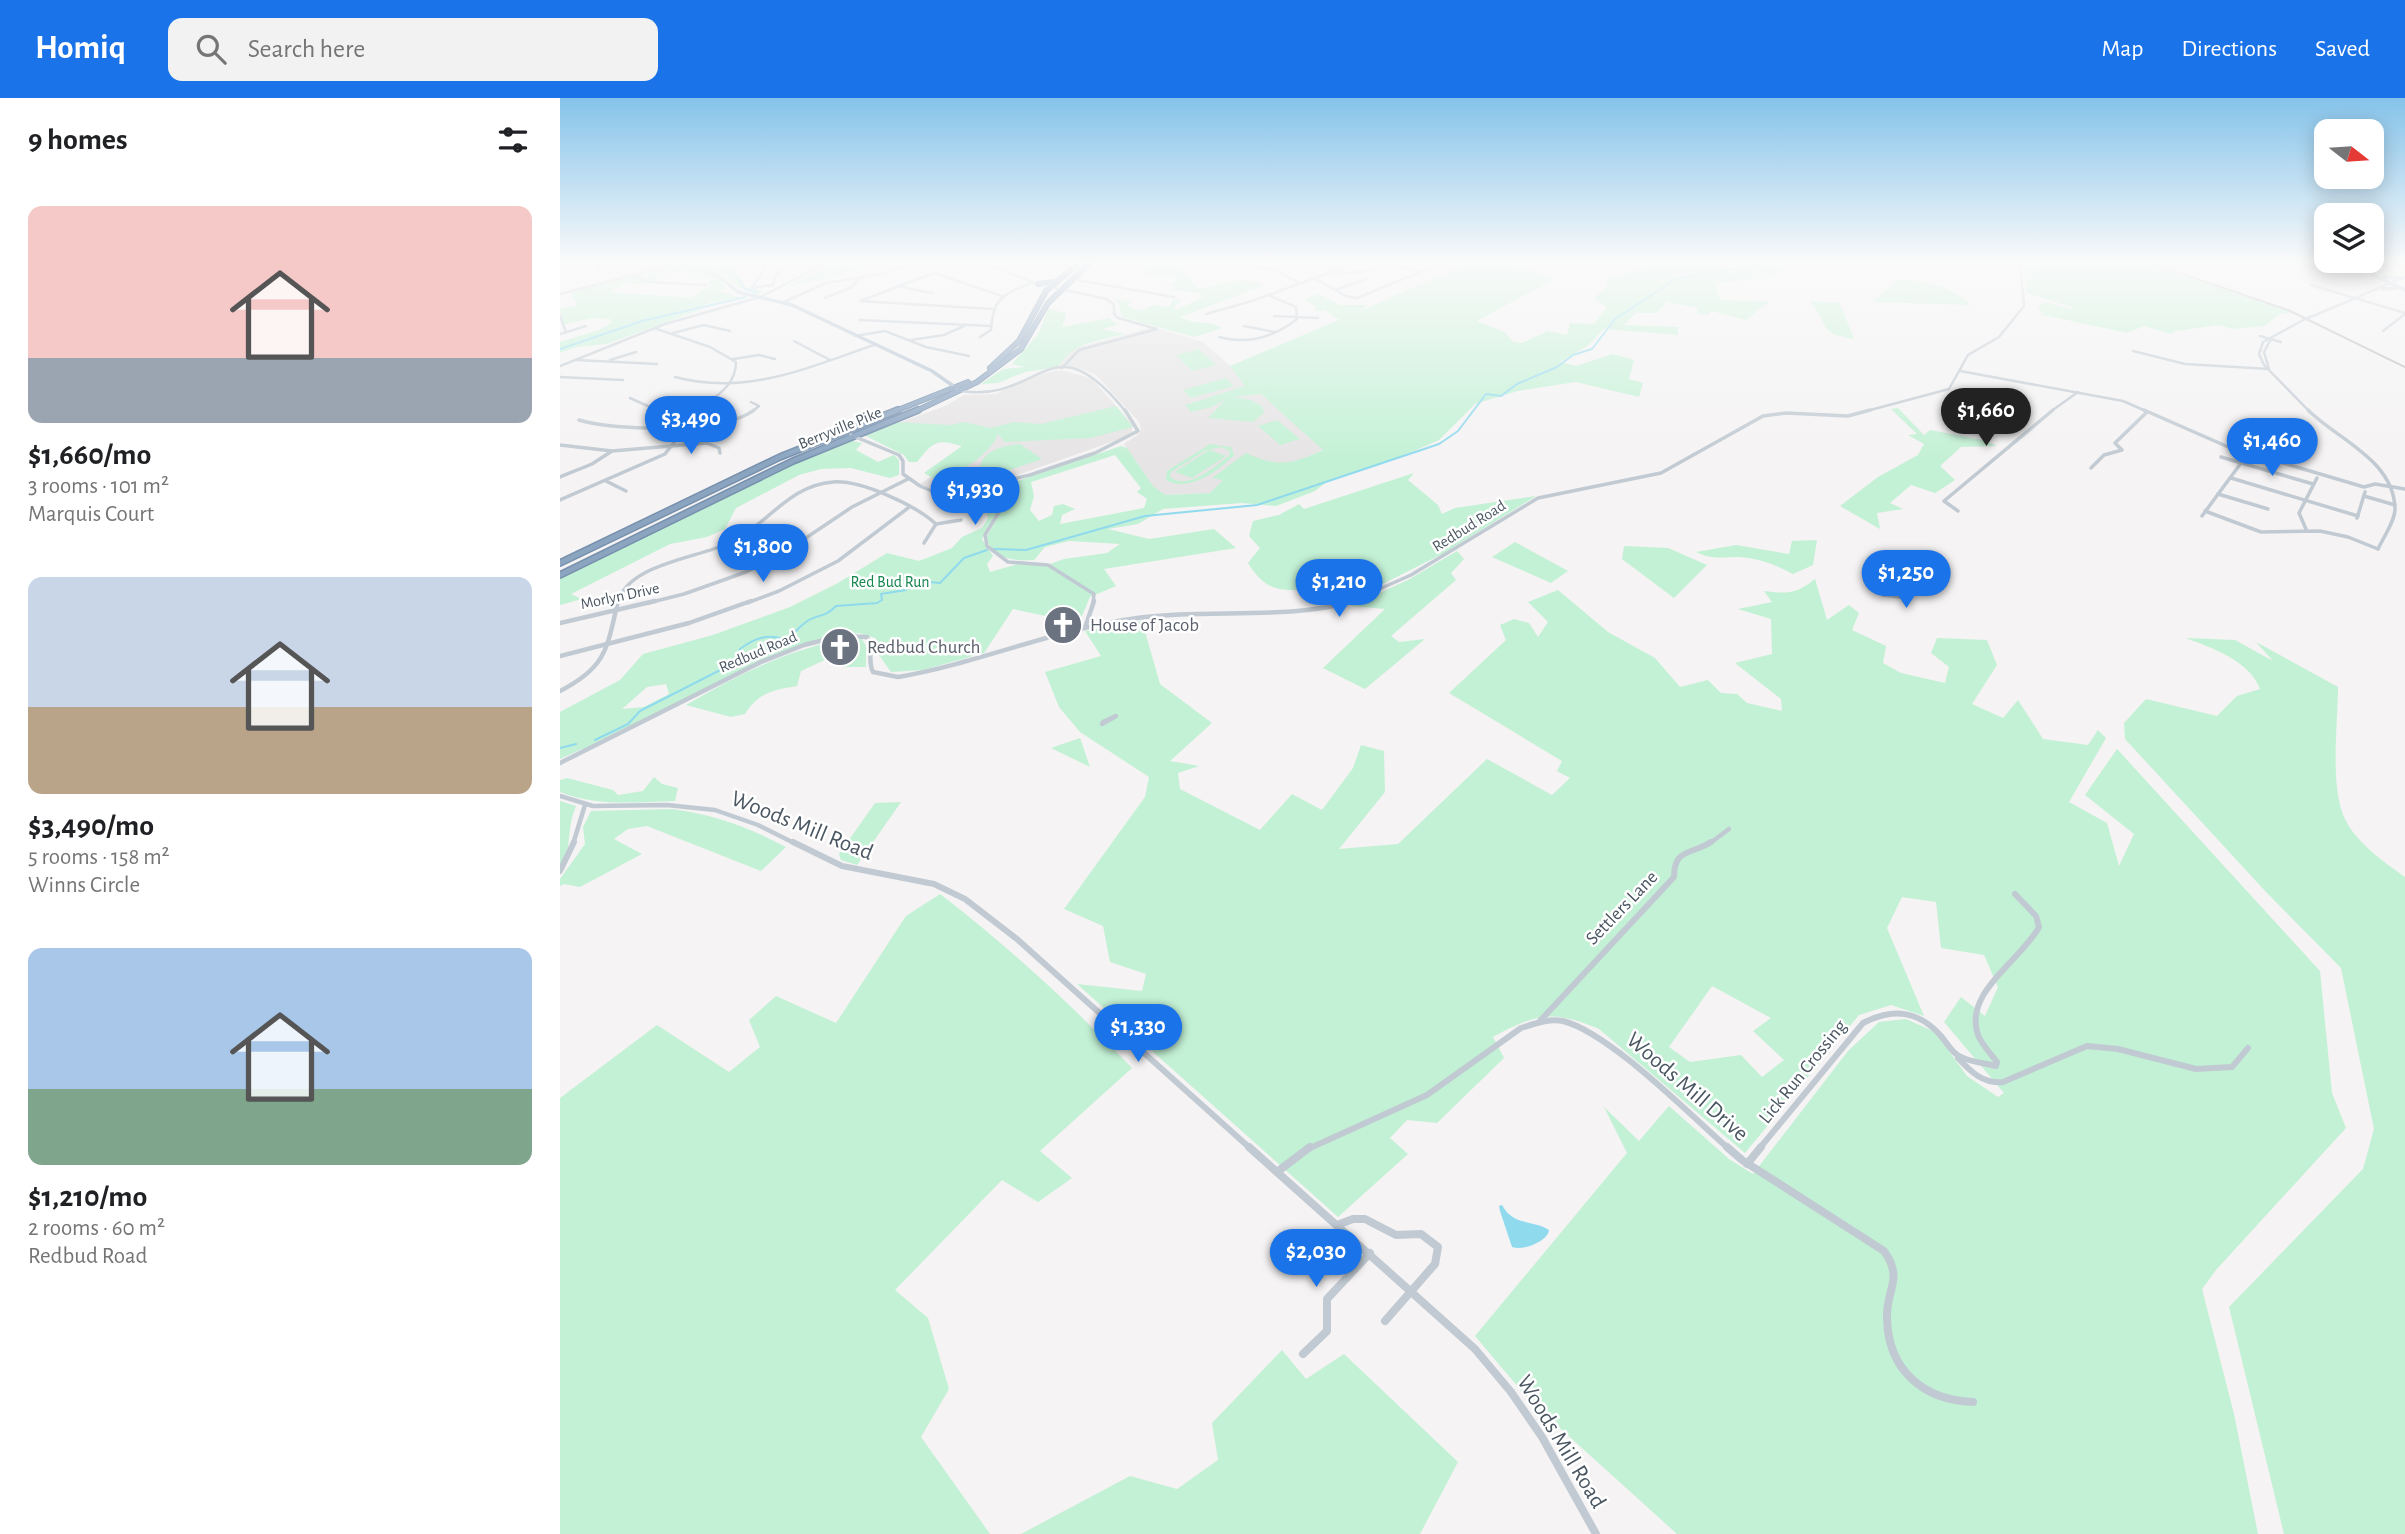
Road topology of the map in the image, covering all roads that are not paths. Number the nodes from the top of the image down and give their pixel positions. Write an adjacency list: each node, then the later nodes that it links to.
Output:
1 (564, 327): 20 (street)
2 (583, 327): 20 (street)
3 (657, 327): 17 (street)
4 (696, 327): 22 (street)
5 (713, 327): 18 (street)
6 (836, 327): 24 (main road)
7 (962, 327): 29 (street)
8 (991, 327): 26 (street)
9 (1028, 327): 50 (highway, Berryville Pike)
10 (1035, 327): 50 (highway, Berryville Pike)
11 (1150, 327): 43 (street)
12 (1249, 327): 21 (street)
13 (1282, 327): 21 (street)
14 (2007, 327): 45 (street, Redbud Road)
15 (2291, 327): 28 (street, bridge)
16 (2388, 327): 19 (street)
17 (654, 328): 22 (street); 38 (street)
18 (730, 331)
19 (2383, 331)
20 (566, 332): 23 (street)
21 (1274, 332): 27 (street)
22 (673, 333): 36 (street)
23 (560, 334)
24 (855, 336): 29 (street); 32 (main road)
25 (2260, 336): 28 (street)
26 (980, 337)
27 (1219, 337)
28 (2271, 339): 31 (street); 44 (street)
29 (909, 340): 35 (street)
30 (794, 341): 39 (street)
31 (2281, 342)
32 (874, 345): 39 (street); 50 (main road)
33 (2133, 351): 44 (street)
34 (635, 352): 40 (street)
35 (969, 356)
36 (733, 359): 37 (street); 49 (street)
37 (775, 359)
38 (573, 360): 40 (street); 42 (street)
39 (830, 360): 49 (street)
40 (608, 362): 41 (street)
41 (657, 364)
42 (560, 366)
43 (1062, 368): 50 (street); 72 (street)
44 (2269, 369): 73 (street)
45 (1960, 371): 51 (street); 97 (street, Redbud Road)
46 (560, 377): 48 (street)
47 (675, 377): 49 (street)
48 (623, 380)
49 (731, 384): 54 (street)
50 (958, 390): 58 (highway, Berryville Pike); 91 (highway, Berryville Pike)
51 (2078, 393): 55 (street); 85 (street)
52 (630, 398): 54 (street)
53 (751, 402): 57 (street)
54 (701, 408): 57 (street)
55 (2147, 412): 65 (street); 76 (street)
56 (579, 420): 57 (street)
57 (685, 425): 60 (street)
58 (852, 436): 69 (street); 92 (highway, Berryville Pike)
59 (560, 445): 61 (street)
60 (672, 446): 61 (street); 62 (street); 70 (street)
61 (612, 451): 66 (street)
62 (720, 453)
63 (2221, 457): 64 (street)
64 (2241, 463): 67 (street); 71 (street)
65 (2091, 468)
66 (560, 477)
67 (2231, 478): 78 (street); 80 (street)
68 (2317, 478): 71 (street)
69 (908, 479): 77 (street, Morlyn Drive); 97 (street)
70 (606, 481): 75 (street); 79 (street)
71 (2313, 484): 80 (street)
72 (940, 485)
73 (2392, 487): 74 (street); 76 (street); 82 (street)
74 (2405, 489)
75 (626, 491)
76 (2364, 492): 80 (street); 82 (street)
77 (878, 494): 83 (street); 95 (street, Morlyn Drive); 95 (street)
78 (2218, 494): 81 (street); 89 (street)
79 (560, 500)
80 (2305, 501): 89 (street)
81 (2251, 504): 84 (street); 86 (street)
82 (2395, 505): 89 (street)
83 (908, 508): 88 (street); 98 (street)
84 (2268, 509)
85 (1958, 511)
86 (2247, 512)
87 (961, 520): 88 (street)
88 (936, 524): 90 (street)
89 (2306, 529)
90 (924, 543)
91 (560, 563)
92 (560, 575)
93 (1911, 594): 94 (street)
94 (1883, 596)
95 (616, 608): 96 (street, Morlyn Drive); 98 (street)
96 (560, 623)
97 (1085, 628): 101 (street, Redbud Road)
98 (609, 643): 99 (street); 100 (street)
99 (560, 656)
100 (560, 691)
101 (560, 763)
102 (560, 796): 103 (street, Woods Mill Road)
103 (585, 805): 105 (street); 111 (street, Woods Mill Road)
104 (1730, 829): 107 (street, Settlers Lane)
105 (560, 871)
106 (2015, 894): 109 (street)
107 (1539, 1022): 110 (street, Woods Mill Drive); 111 (street, Woods Mill Drive)
108 (2248, 1048): 109 (street, Lick Run Crossing)
109 (1957, 1056): 110 (street, Lick Run Crossing)
110 (1747, 1164): 117 (street, Woods Mill Drive)
111 (1277, 1172): 112 (street, Woods Mill Road)
112 (1336, 1224): 113 (street, Woods Mill Road); 114 (street)
113 (1370, 1253): 114 (street, Woods Mill Road); 116 (street)
114 (1410, 1290): 115 (street); 118 (street, Woods Mill Road)
115 (1385, 1321)
116 (1303, 1354)
117 (1973, 1402)
118 (1596, 1534)

